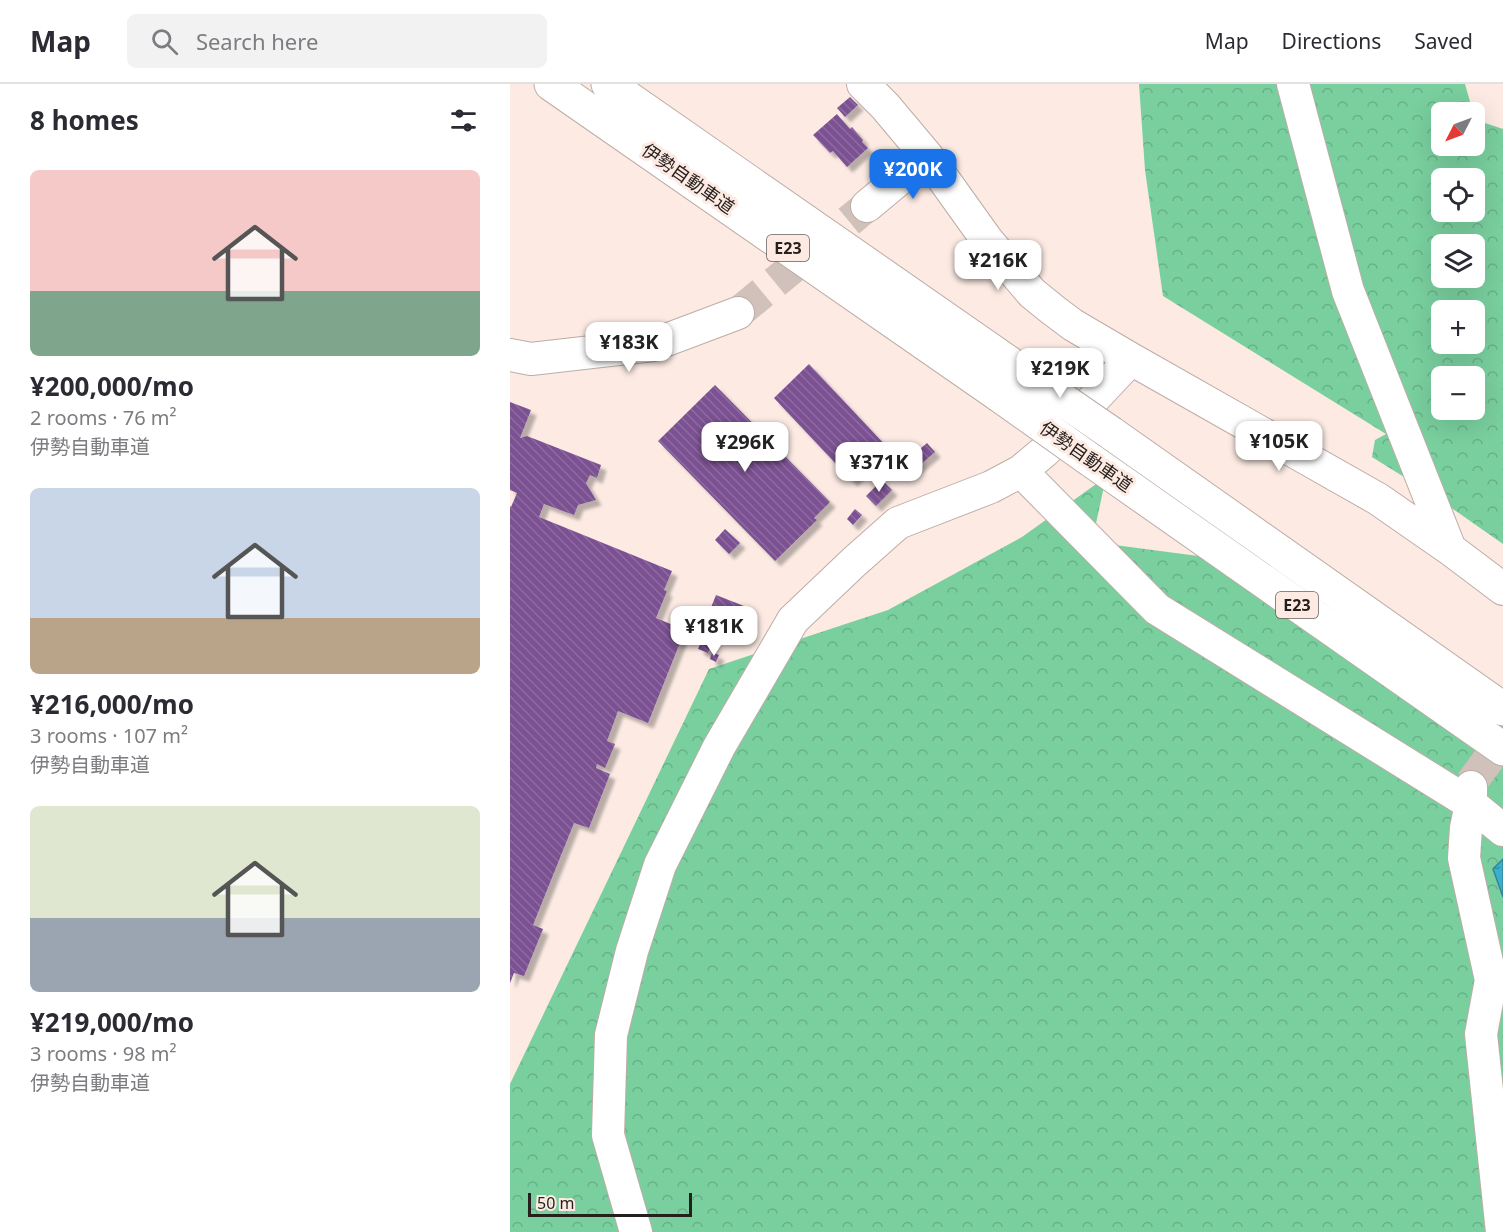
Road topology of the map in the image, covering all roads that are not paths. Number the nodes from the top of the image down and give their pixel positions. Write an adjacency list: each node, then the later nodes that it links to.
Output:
1 (608, 84): 13 (highway, 伊勢自動車道 / E23, bridge)
2 (863, 84): 5 (street)
3 (1293, 84): 11 (street)
4 (564, 93): 14 (highway, 伊勢自動車道 / E23, bridge)
5 (927, 156): 6 (street); 9 (street)
6 (867, 206)
7 (738, 313): 8 (street)
8 (510, 355)
9 (1131, 359): 10 (street); 11 (street)
10 (1021, 471): 15 (street); 17 (street)
11 (1450, 549): 12 (street)
12 (1503, 589)
13 (1503, 709)
14 (1503, 748)
15 (1471, 794): 16 (street); 18 (street)
16 (1503, 830)
17 (636, 1232)
18 (1502, 1232)

